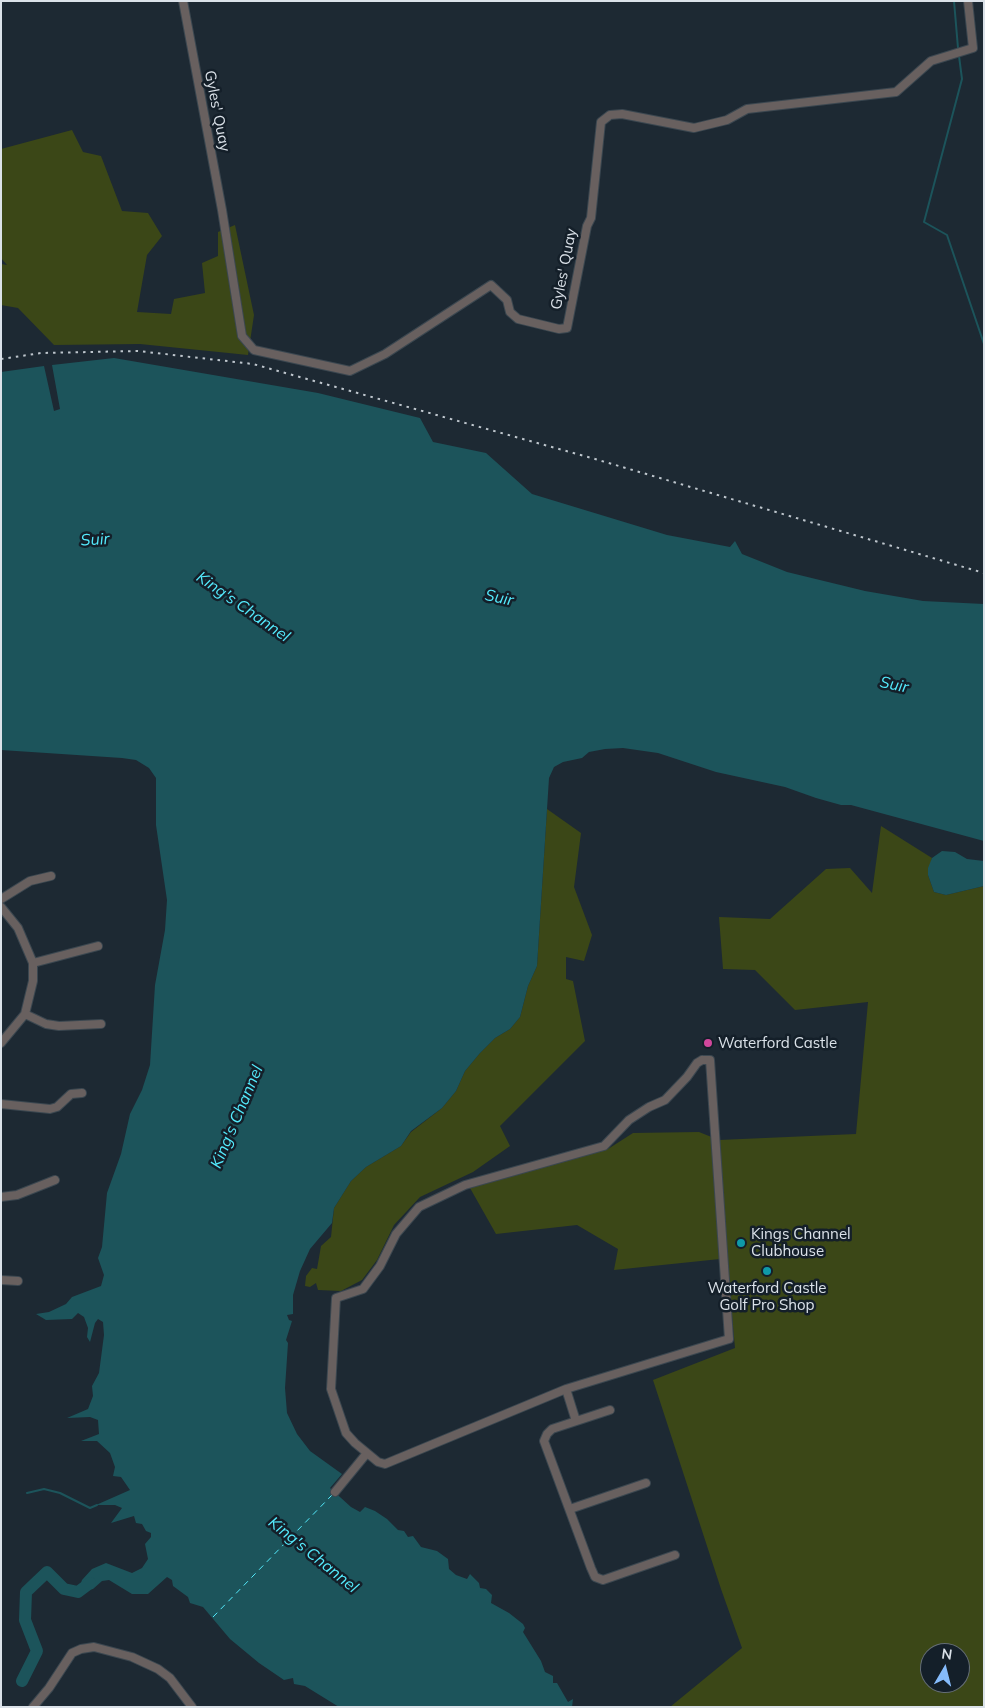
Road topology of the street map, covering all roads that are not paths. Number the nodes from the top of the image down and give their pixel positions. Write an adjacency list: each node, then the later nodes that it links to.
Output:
1 (183, 1): 2 (street, Gyles' Quay)
2 (968, 1)
3 (50, 876): 4 (street)
4 (1, 899)
5 (1, 908): 7 (street)
6 (98, 946): 7 (street)
7 (33, 963): 8 (street)
8 (26, 1014): 9 (street); 10 (street)
9 (101, 1024)
10 (1, 1042)
11 (82, 1093): 12 (street)
12 (1, 1104)
13 (55, 1180): 14 (street)
14 (1, 1197)
15 (1, 1280): 16 (street)
16 (18, 1281)
17 (566, 1389): 19 (street); 20 (street); 20 (street)
18 (610, 1410): 19 (street)
19 (576, 1421): 23 (street)
20 (367, 1454): 22 (street)
21 (646, 1483): 23 (street)
22 (335, 1492)
23 (570, 1509): 24 (street)
24 (675, 1555)
25 (33, 1707): 26 (street)
26 (192, 1707)

